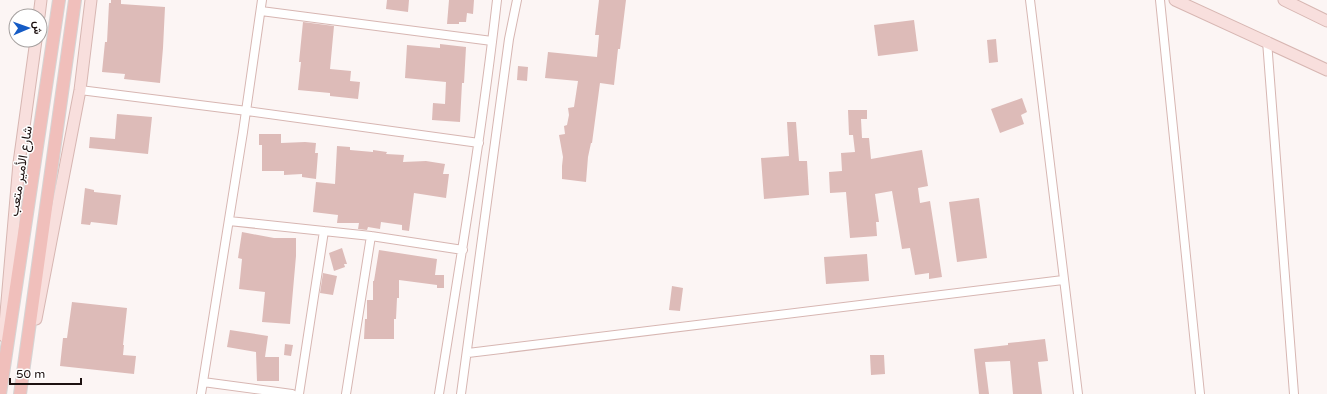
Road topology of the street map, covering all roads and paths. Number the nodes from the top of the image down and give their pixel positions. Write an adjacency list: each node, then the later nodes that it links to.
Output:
1 (59, 0): 28 (main road, شارع الأمير متعب)
2 (75, 0): 29 (main road)
3 (91, 0): 17 (main road)
4 (262, 0): 11 (street)
5 (497, 0): 13 (street)
6 (517, 0): 25 (street)
7 (1030, 0): 24 (street)
8 (1160, 0): 37 (street)
9 (1175, 0): 14 (main road)
10 (1284, 0): 12 (main road)
11 (261, 11): 13 (street); 18 (street)
12 (1327, 21)
13 (492, 41): 19 (street)
14 (1267, 41): 16 (main road); 38 (street)
15 (35, 48): 26 (main road)
16 (1327, 70)
17 (80, 90): 18 (street); 29 (main road)
18 (246, 111): 19 (street); 20 (street)
19 (479, 143): 23 (street)
20 (229, 221): 21 (street); 27 (street)
21 (324, 231): 22 (street); 32 (street)
22 (370, 236): 23 (street); 33 (street)
23 (463, 250): 34 (street)
24 (1063, 280): 25 (street); 36 (street)
25 (468, 353): 35 (street)
26 (0, 376)
27 (203, 382): 30 (street); 31 (street)
28 (0, 394)
29 (21, 394)
30 (201, 394)
31 (292, 394)
32 (299, 394)
33 (346, 394)
34 (439, 394)
35 (461, 394)
36 (1078, 394)
37 (1200, 394)
38 (1294, 394)

